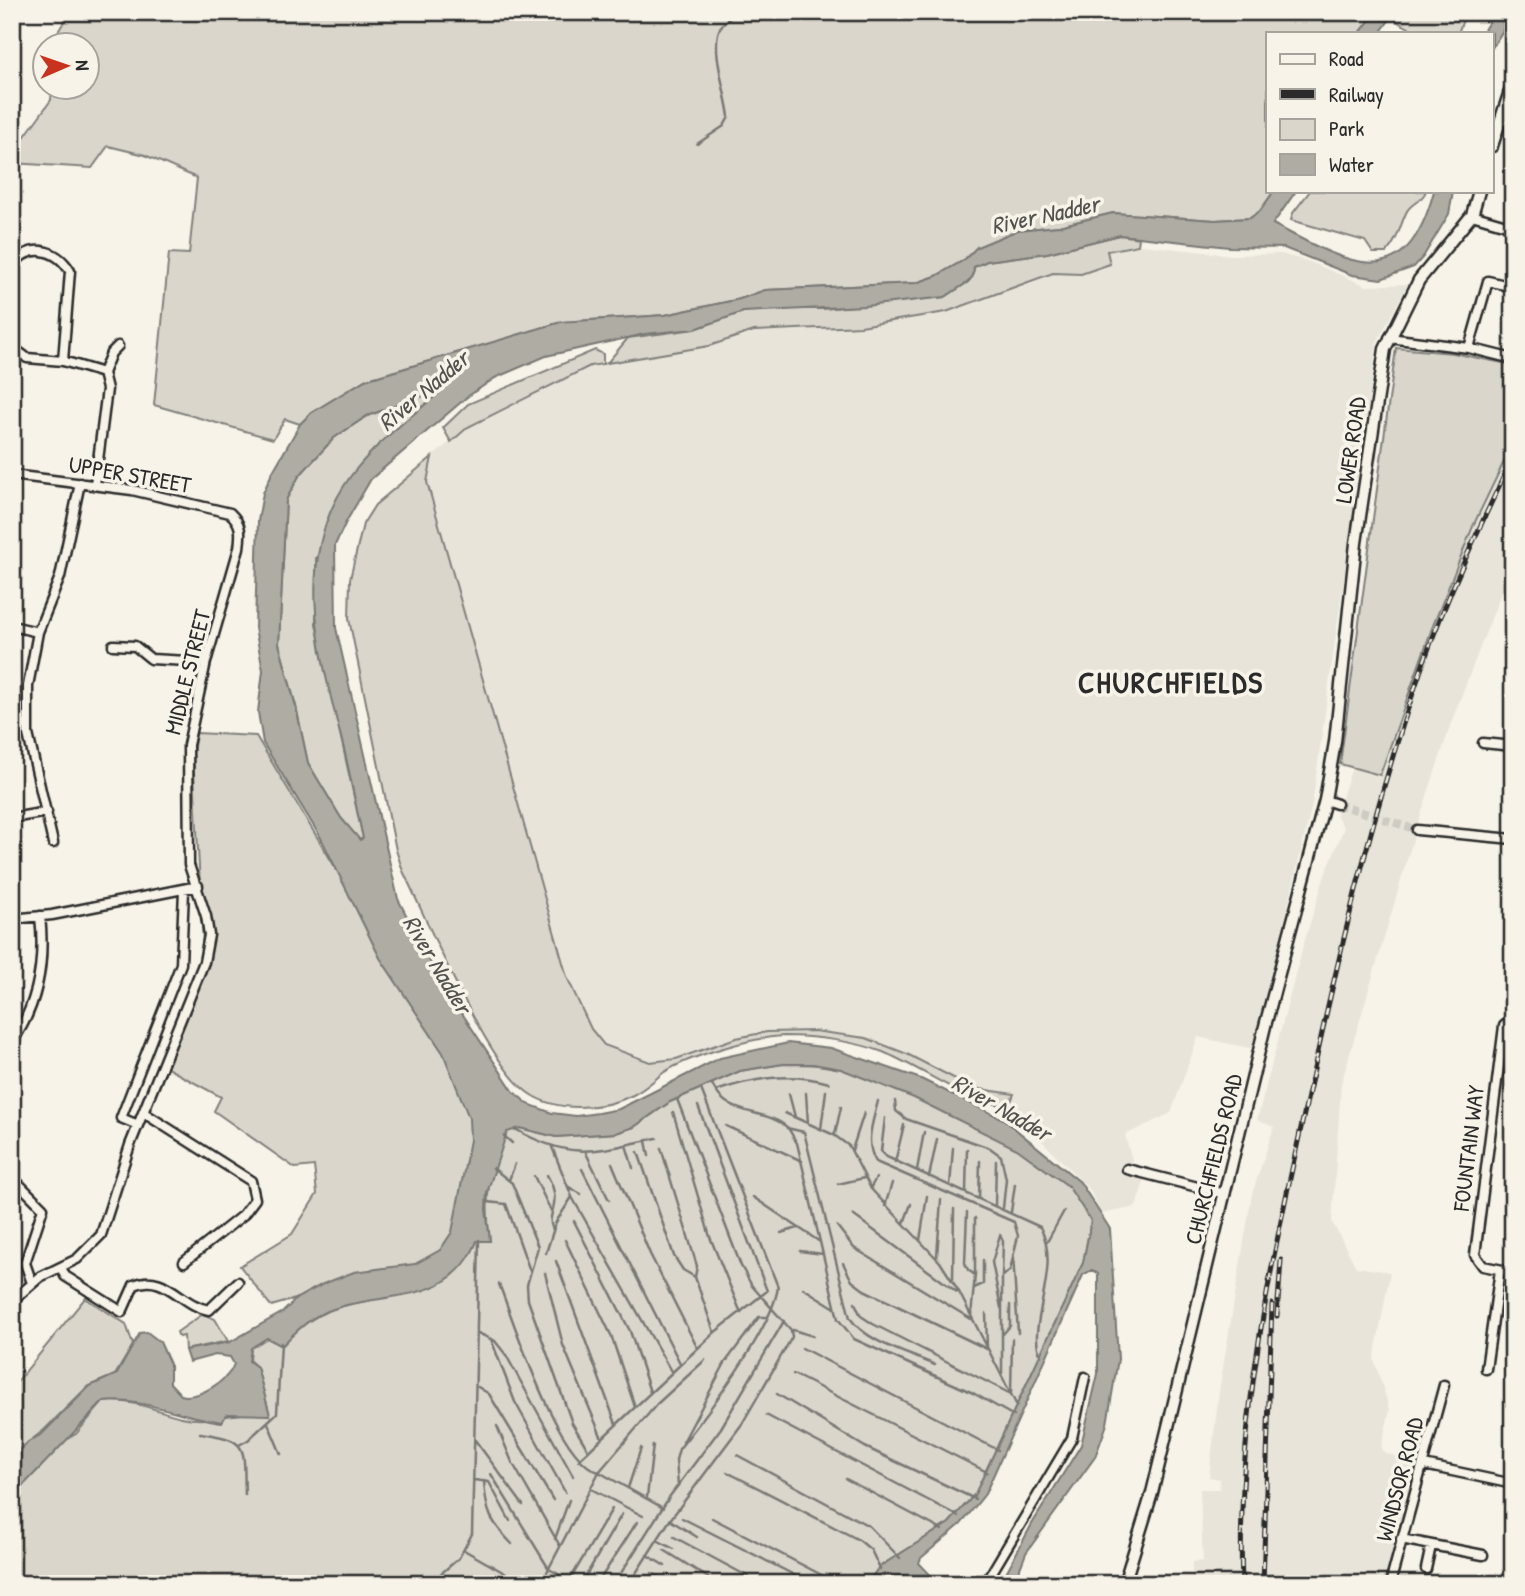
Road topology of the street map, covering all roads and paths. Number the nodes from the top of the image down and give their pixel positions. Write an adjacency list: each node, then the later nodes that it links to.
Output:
1 (1513, 82): 2 (street)
2 (1494, 140)
3 (1479, 192): 4 (street, LOWER ROAD)
4 (1472, 215): 5 (street); 8 (street, LOWER ROAD)
5 (1513, 227)
6 (12, 267): 13 (street)
7 (1513, 287): 11 (street)
8 (1389, 338): 11 (street); 25 (street, LOWER ROAD)
9 (118, 346): 14 (street)
10 (12, 347): 13 (street)
11 (1469, 348): 12 (street)
12 (1513, 359)
13 (64, 361): 14 (street)
14 (103, 373): 17 (street)
15 (12, 475): 16 (street, UPPER STREET)
16 (80, 483): 17 (street, UPPER STREET); 20 (street)
17 (95, 484): 18 (street, UPPER STREET)
18 (238, 521): 22 (street, MIDDLE STREET)
19 (12, 626): 20 (street)
20 (38, 632): 24 (street)
21 (113, 645): 22 (street)
22 (206, 662): 35 (street, MIDDLE STREET)
23 (12, 725): 24 (street)
24 (27, 725): 30 (street)
25 (1335, 742): 28 (street, CHURCHFIELDS ROAD)
26 (1483, 743): 27 (street)
27 (1513, 746)
28 (1325, 800): 29 (street); 45 (street, CHURCHFIELDS ROAD)
29 (1337, 804)
30 (47, 812): 31 (street); 34 (street)
31 (12, 818)
32 (1417, 830): 33 (street)
33 (1513, 839)
34 (53, 843)
35 (198, 886): 36 (street); 41 (street, MIDDLE STREET)
36 (184, 890): 37 (street); 42 (street)
37 (40, 916): 38 (street); 40 (street)
38 (12, 919)
39 (1513, 1019): 48 (street, FOUNTAIN WAY)
40 (12, 1042)
41 (144, 1113): 42 (street, MIDDLE STREET); 46 (street)
42 (138, 1125): 47 (street, MIDDLE STREET)
43 (1127, 1169): 45 (street)
44 (17, 1182): 51 (street)
45 (1225, 1194): 63 (street, CHURCHFIELDS ROAD)
46 (184, 1262)
47 (62, 1269): 50 (street); 51 (street, MIDDLE STREET)
48 (1500, 1270): 49 (street, FOUNTAIN WAY); 53 (street)
49 (1513, 1272)
50 (238, 1282)
51 (32, 1283): 52 (street, MIDDLE STREET)
52 (12, 1301)
53 (1486, 1368)
54 (1085, 1377): 62 (street)
55 (1444, 1385): 56 (street, WINDSOR ROAD)
56 (1424, 1465): 57 (street); 58 (street, WINDSOR ROAD)
57 (1513, 1484)
58 (1401, 1539): 59 (street); 64 (street, WINDSOR ROAD)
59 (1431, 1546): 60 (street); 61 (street)
60 (1483, 1555)
61 (1426, 1569)
62 (985, 1584)
63 (1124, 1584)
64 (1391, 1584)

